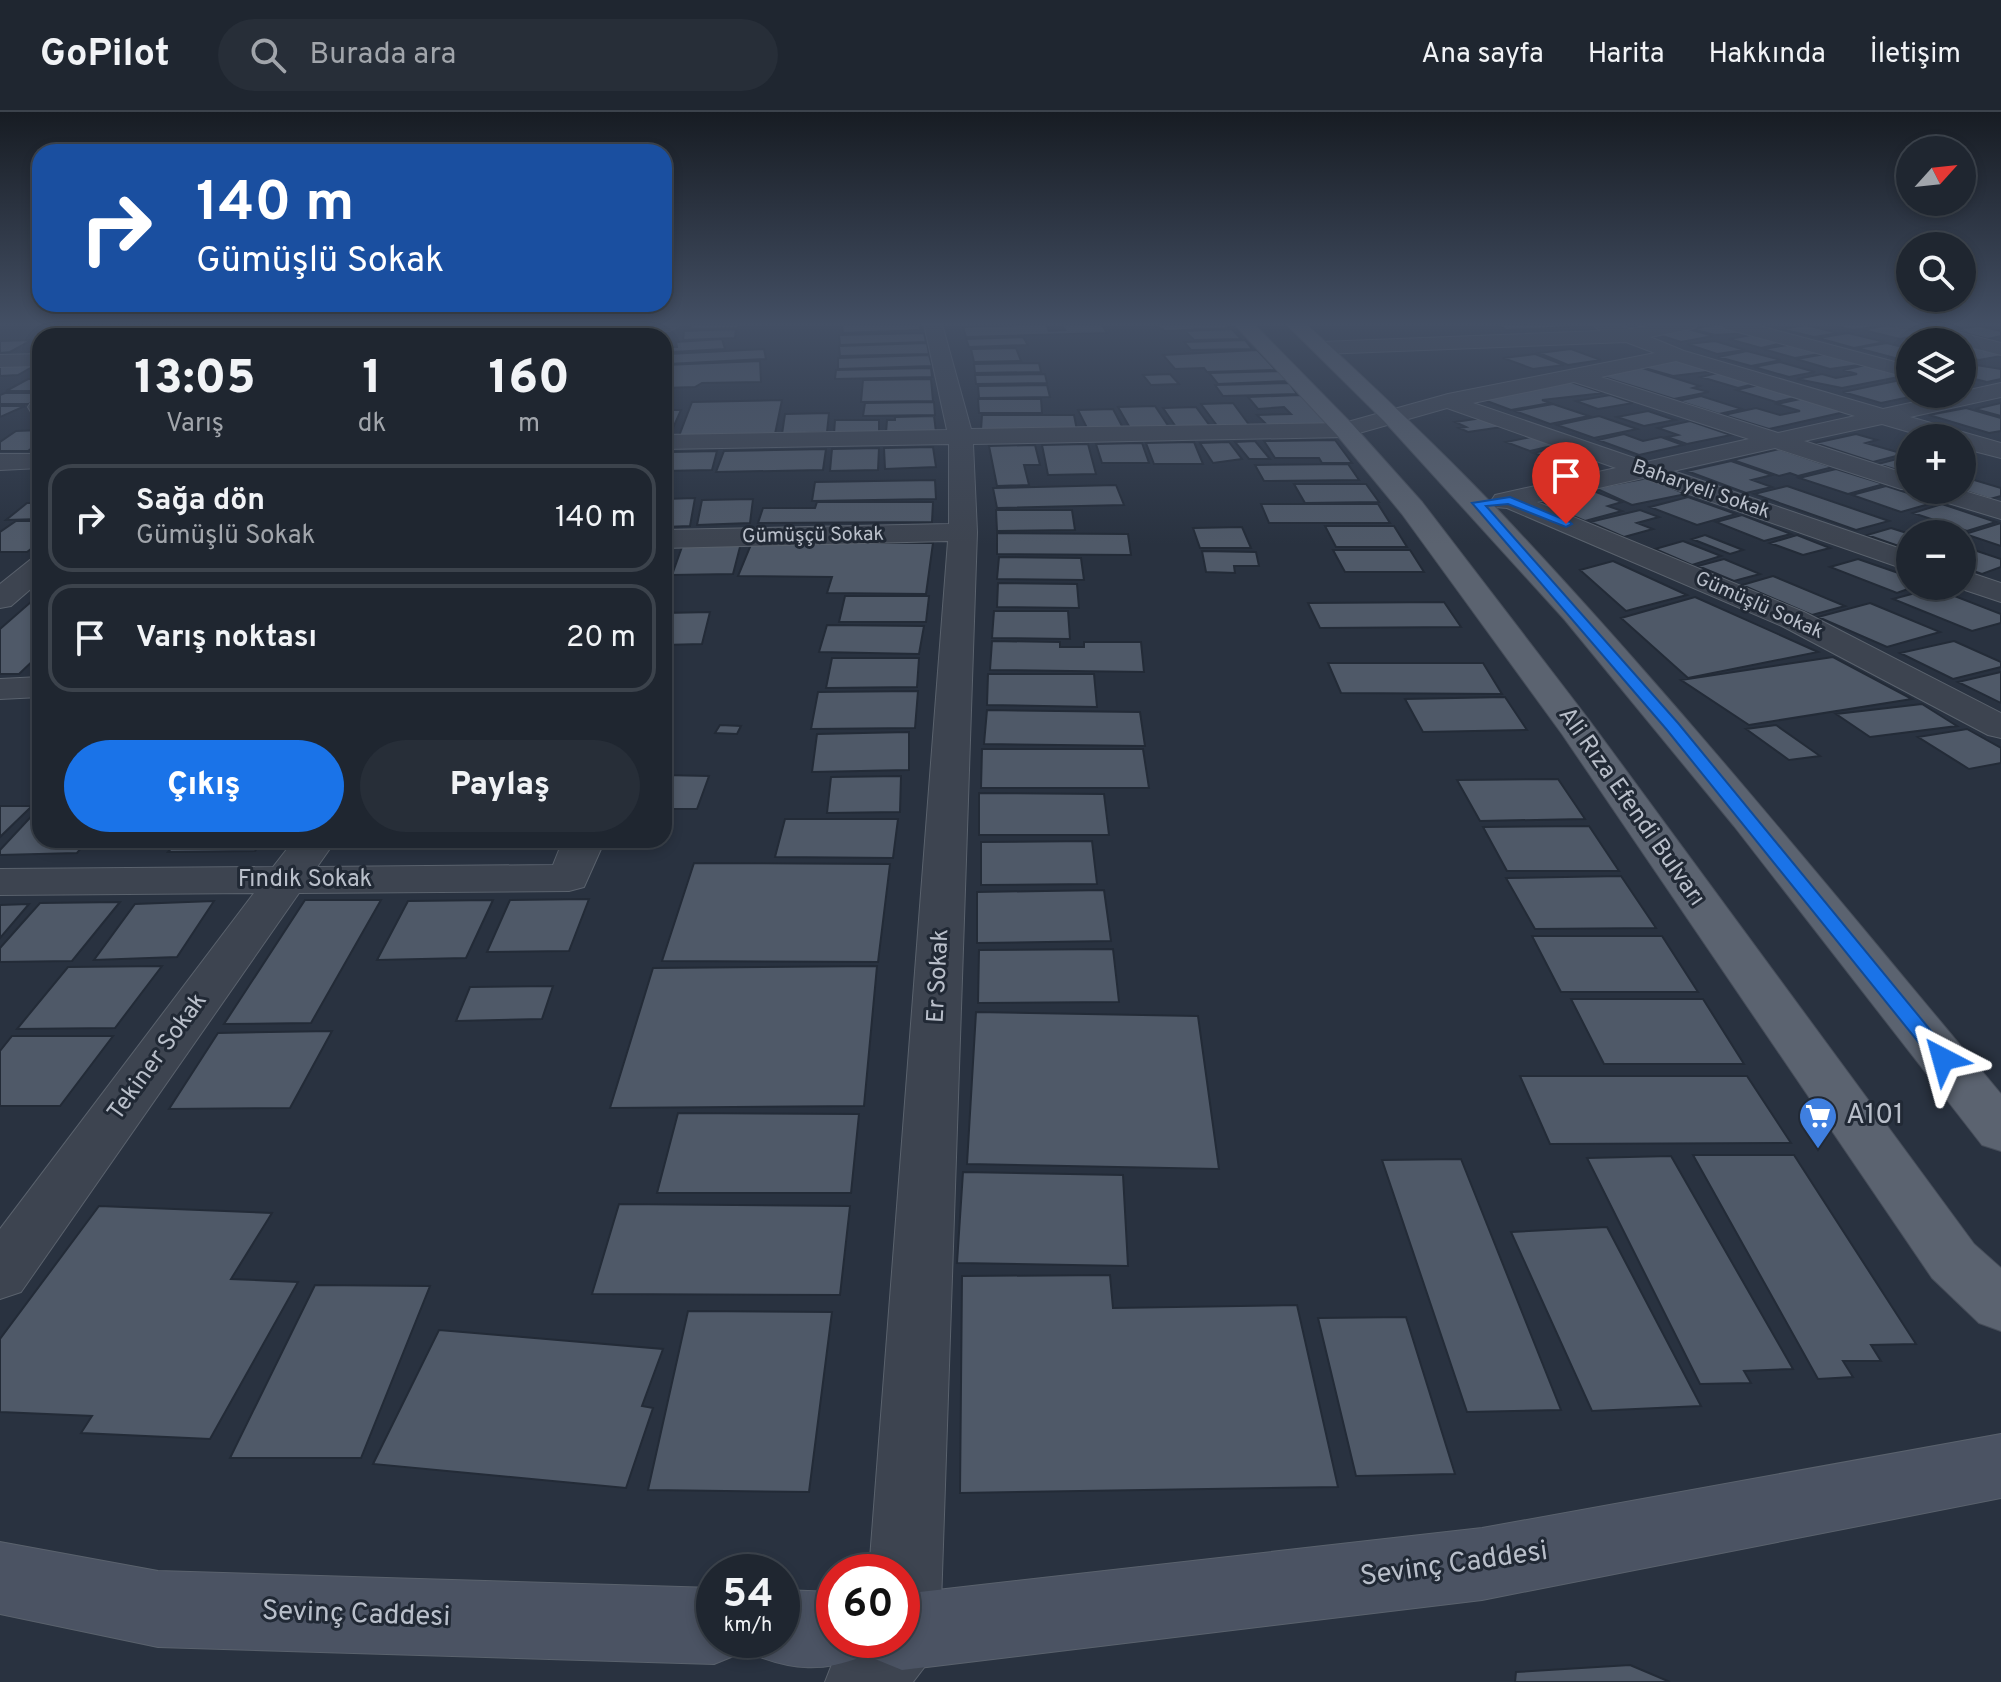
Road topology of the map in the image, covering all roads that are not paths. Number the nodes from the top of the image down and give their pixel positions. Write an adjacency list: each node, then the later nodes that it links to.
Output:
1 (951, 397): 13 (street, Er Sokak)
2 (1314, 397): 12 (main road, Ali Rıza Efendi Bulvarı)
3 (1373, 397): 9 (main road)
4 (1467, 397): 8 (street)
5 (1642, 397): 14 (street)
6 (1817, 397): 10 (street)
7 (1977, 397): 10 (street)
8 (1448, 401): 9 (street); 20 (street, Baharyeli Sokak)
9 (1392, 415): 12 (street); 22 (main road)
10 (1882, 417): 11 (street); 14 (street)
11 (1906, 424)
12 (1345, 430): 13 (street); 43 (main road, Ali Rıza Efendi Bulvarı)
13 (961, 437): 15 (street); 25 (street, Er Sokak)
14 (1775, 441): 20 (street); 21 (street)
15 (672, 442)
16 (1976, 444): 17 (street)
17 (2001, 451)
18 (32, 461): 19 (street)
19 (0, 462)
20 (1645, 471): 22 (street); 27 (street, Baharyeli Sokak)
21 (1896, 479)
22 (1494, 502): 36 (street, Gümüşlü Sokak); 41 (main road)
23 (1976, 503): 24 (street)
24 (2001, 511)
25 (963, 532): 26 (street, Gümüşçü Sokak); 45 (street, Er Sokak)
26 (672, 539)
27 (1896, 557)
28 (32, 560): 29 (street)
29 (0, 561)
30 (32, 573): 33 (street)
31 (1976, 584): 32 (street)
32 (2001, 593)
33 (0, 599)
34 (32, 687): 35 (street)
35 (0, 689)
36 (2001, 727)
37 (309, 848): 39 (street, Tekiner Sokak)
38 (581, 848): 39 (street, Fındık Sokak)
39 (286, 880): 40 (street, Fındık Sokak); 42 (street, Tekiner Sokak)
40 (0, 882)
41 (2001, 1131)
42 (0, 1275)
43 (2001, 1305)
44 (2001, 1466): 48 (main road, Sevinç Caddesi)
45 (890, 1554)
46 (0, 1578): 47 (main road, Sevinç Caddesi)
47 (696, 1625)
48 (920, 1637)

